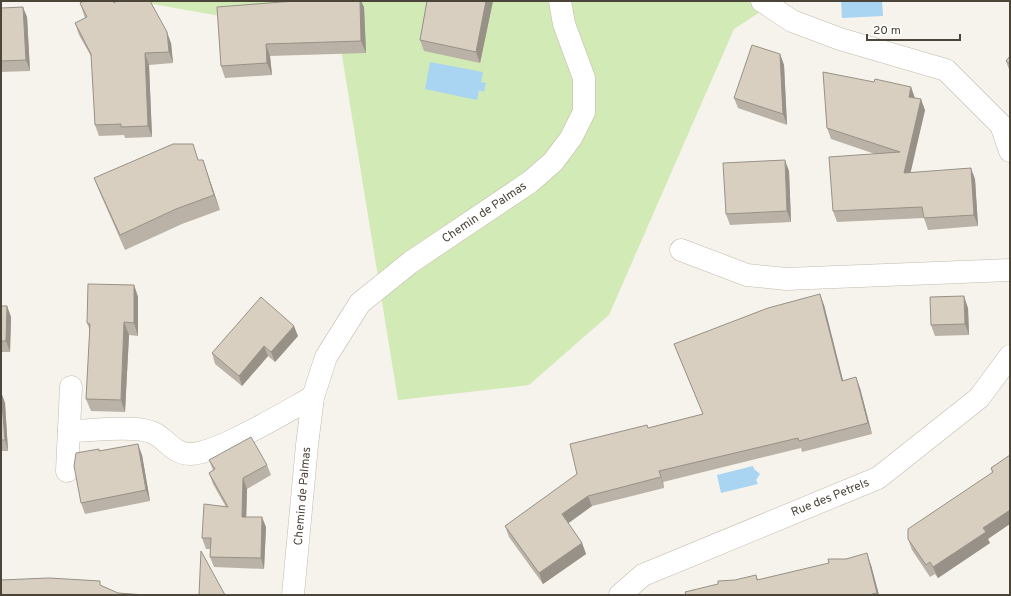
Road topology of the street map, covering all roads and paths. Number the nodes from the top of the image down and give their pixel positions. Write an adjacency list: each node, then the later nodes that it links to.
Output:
1 (560, 1): 8 (street, Chemin de Palmas)
2 (762, 1): 3 (street)
3 (1010, 151)
4 (681, 250): 5 (street)
5 (1010, 270)
6 (1010, 356): 12 (street, Rue des Petrels)
7 (71, 387): 9 (street)
8 (313, 397): 9 (street); 11 (street, Chemin de Palmas)
9 (69, 431): 10 (street)
10 (67, 471)
11 (293, 595)
12 (620, 595)

